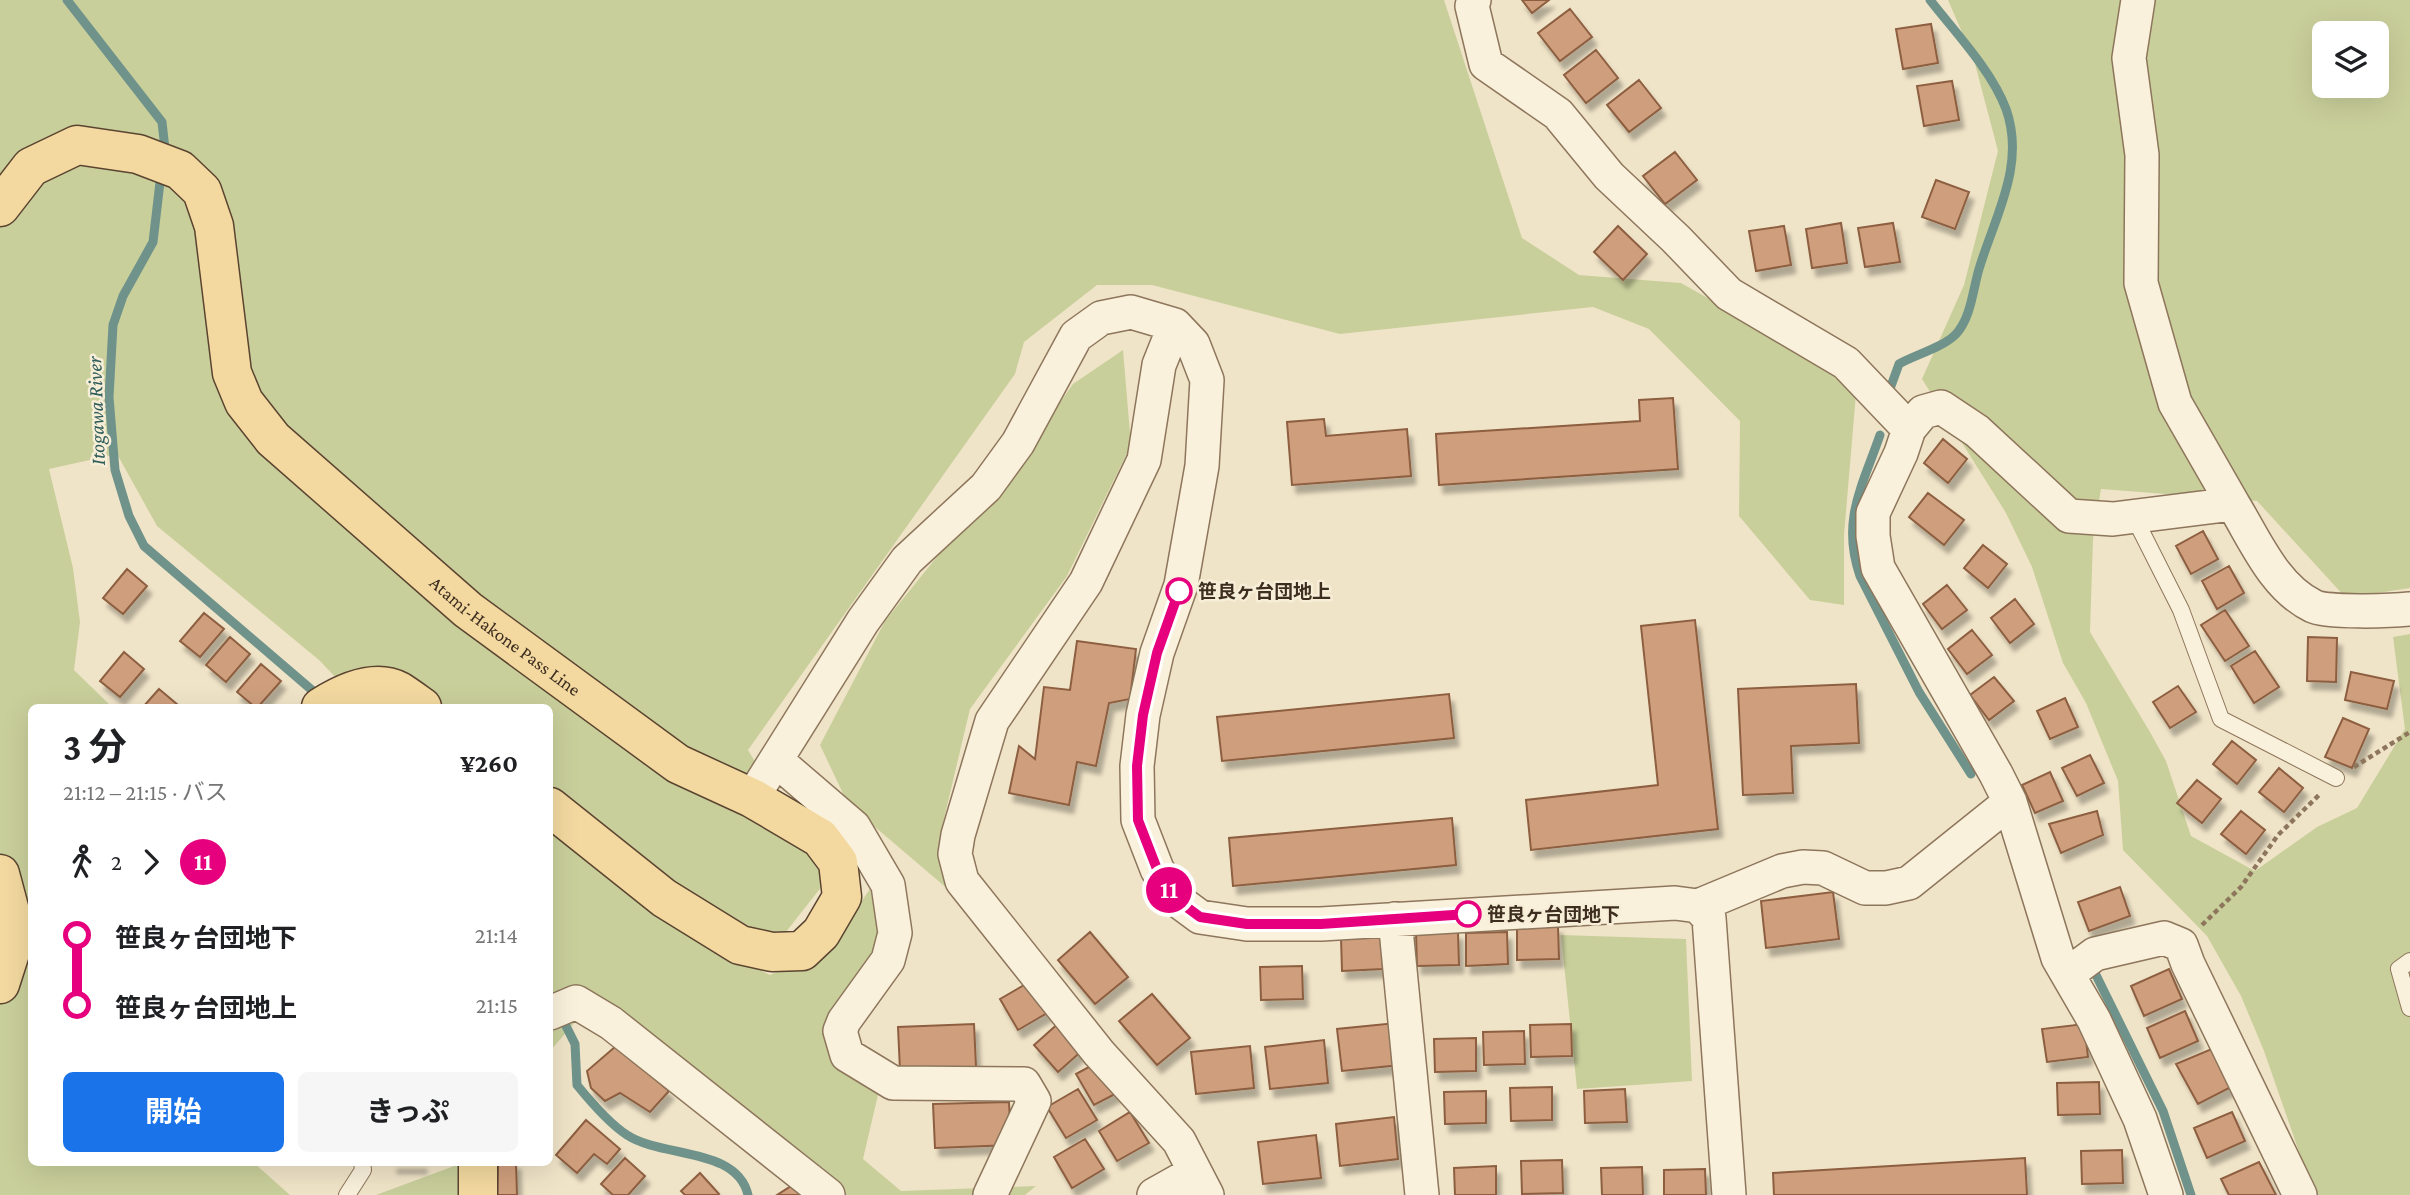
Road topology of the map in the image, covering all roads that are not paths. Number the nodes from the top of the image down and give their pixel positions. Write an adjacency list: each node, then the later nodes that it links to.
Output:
1 (1474, 0): 5 (street)
2 (2138, 0): 6 (street)
3 (0, 207): 13 (main road, Atami-Hakone Pass Line)
4 (1175, 325): 11 (street); 18 (street); 25 (street)
5 (1909, 429): 7 (street); 14 (street)
6 (2234, 505): 7 (street); 8 (street)
7 (2134, 517): 12 (lane)
8 (2410, 609)
9 (326, 704): 10 (main road)
10 (418, 704)
11 (776, 760): 13 (street); 28 (street)
12 (2336, 778)
13 (752, 798): 15 (main road, Atami-Hakone Pass Line)
14 (2010, 802): 17 (street); 20 (street)
15 (553, 809)
16 (0, 874): 21 (main road)
17 (1698, 906): 18 (street); 31 (street)
18 (1395, 919): 30 (street)
19 (2410, 961): 22 (lane)
20 (2068, 974): 32 (street); 33 (street)
21 (0, 984)
22 (2410, 1008)
23 (553, 1012): 27 (street)
24 (362, 1166): 26 (lane)
25 (1201, 1184): 29 (street)
26 (348, 1195)
27 (828, 1195)
28 (990, 1195)
29 (1154, 1195)
30 (1422, 1195)
31 (1729, 1195)
32 (2166, 1195)
33 (2300, 1195)

